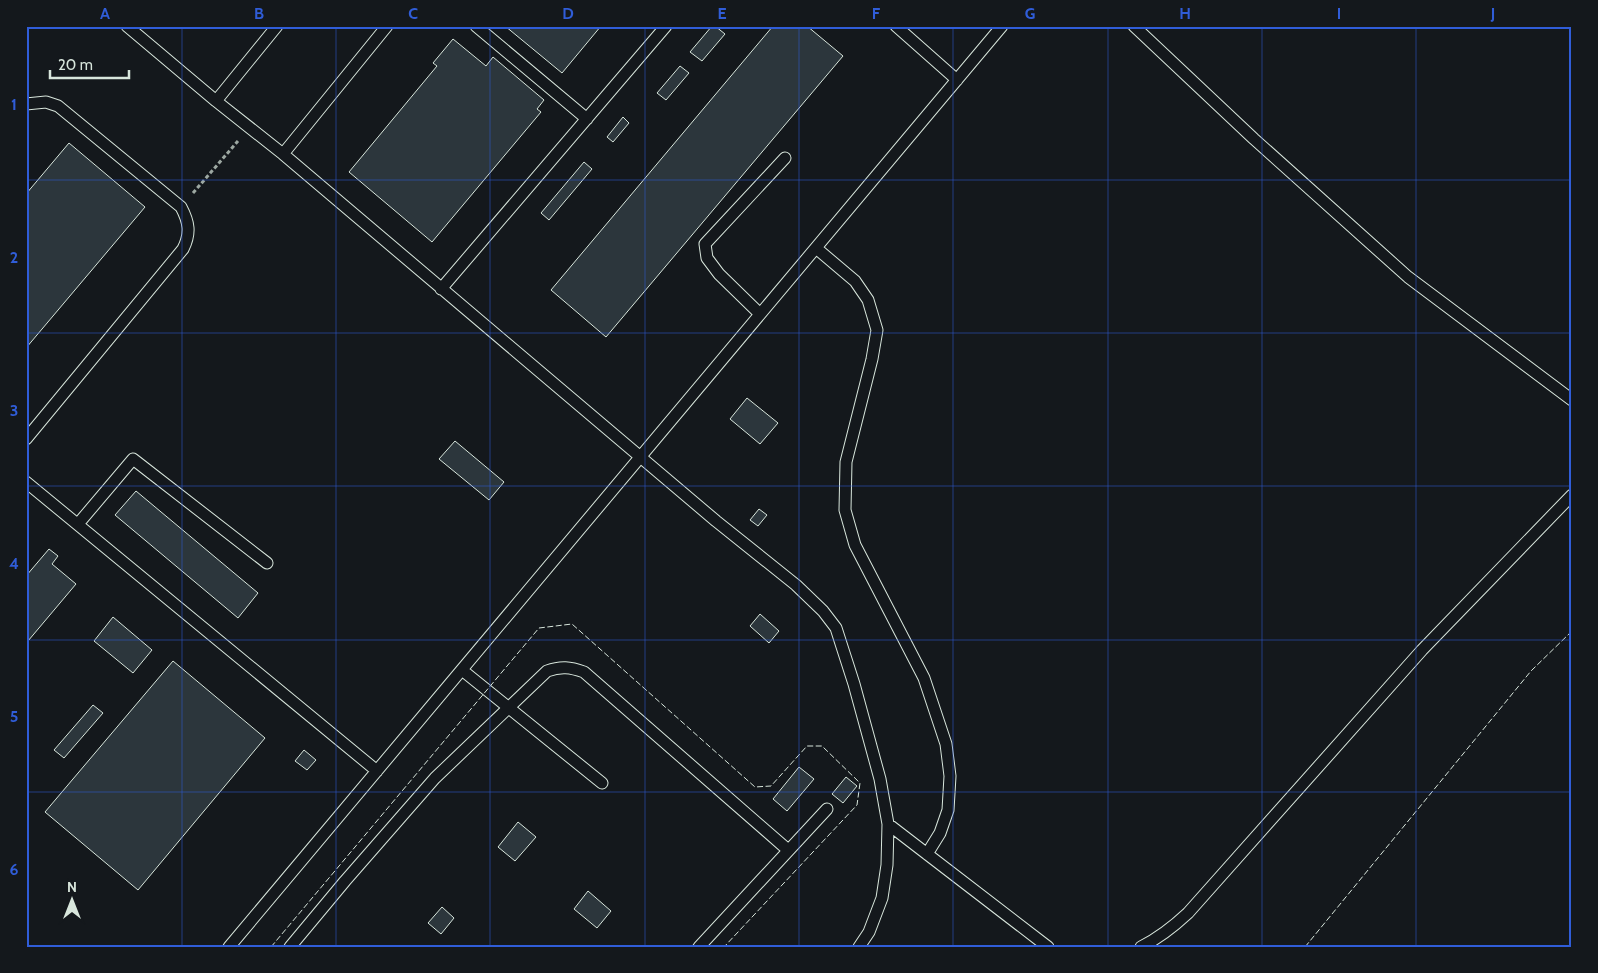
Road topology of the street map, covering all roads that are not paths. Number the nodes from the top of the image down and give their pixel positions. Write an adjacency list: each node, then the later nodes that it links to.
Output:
1 (127, 26): 10 (lane)
2 (278, 26): 10 (lane)
3 (387, 26): 13 (lane)
4 (476, 26): 12 (lane)
5 (666, 26): 12 (lane)
6 (896, 26): 9 (lane)
7 (1002, 26): 9 (lane)
8 (1134, 26): 18 (lane)
9 (957, 80): 15 (lane)
10 (216, 101): 13 (lane)
11 (26, 104): 19 (lane)
12 (587, 119): 16 (lane)
13 (283, 154): 16 (lane)
14 (785, 158): 17 (lane)
15 (816, 248): 17 (lane); 32 (lane)
16 (442, 289): 20 (lane)
17 (760, 314): 20 (lane)
18 (1572, 400)
19 (26, 439)
20 (640, 457): 25 (lane); 30 (lane)
21 (26, 482): 23 (lane)
22 (1572, 495): 38 (lane)
23 (78, 524): 24 (lane); 27 (lane)
24 (267, 562)
25 (462, 670): 26 (lane); 27 (lane)
26 (509, 708): 28 (lane); 31 (lane); 34 (lane)
27 (377, 771): 33 (lane)
28 (602, 783)
29 (827, 809): 31 (lane)
30 (888, 824): 32 (lane); 36 (lane)
31 (788, 850): 35 (lane)
32 (927, 854): 37 (lane)
33 (229, 947)
34 (290, 947)
35 (699, 947)
36 (859, 947)
37 (1048, 947)
38 (1141, 947)

